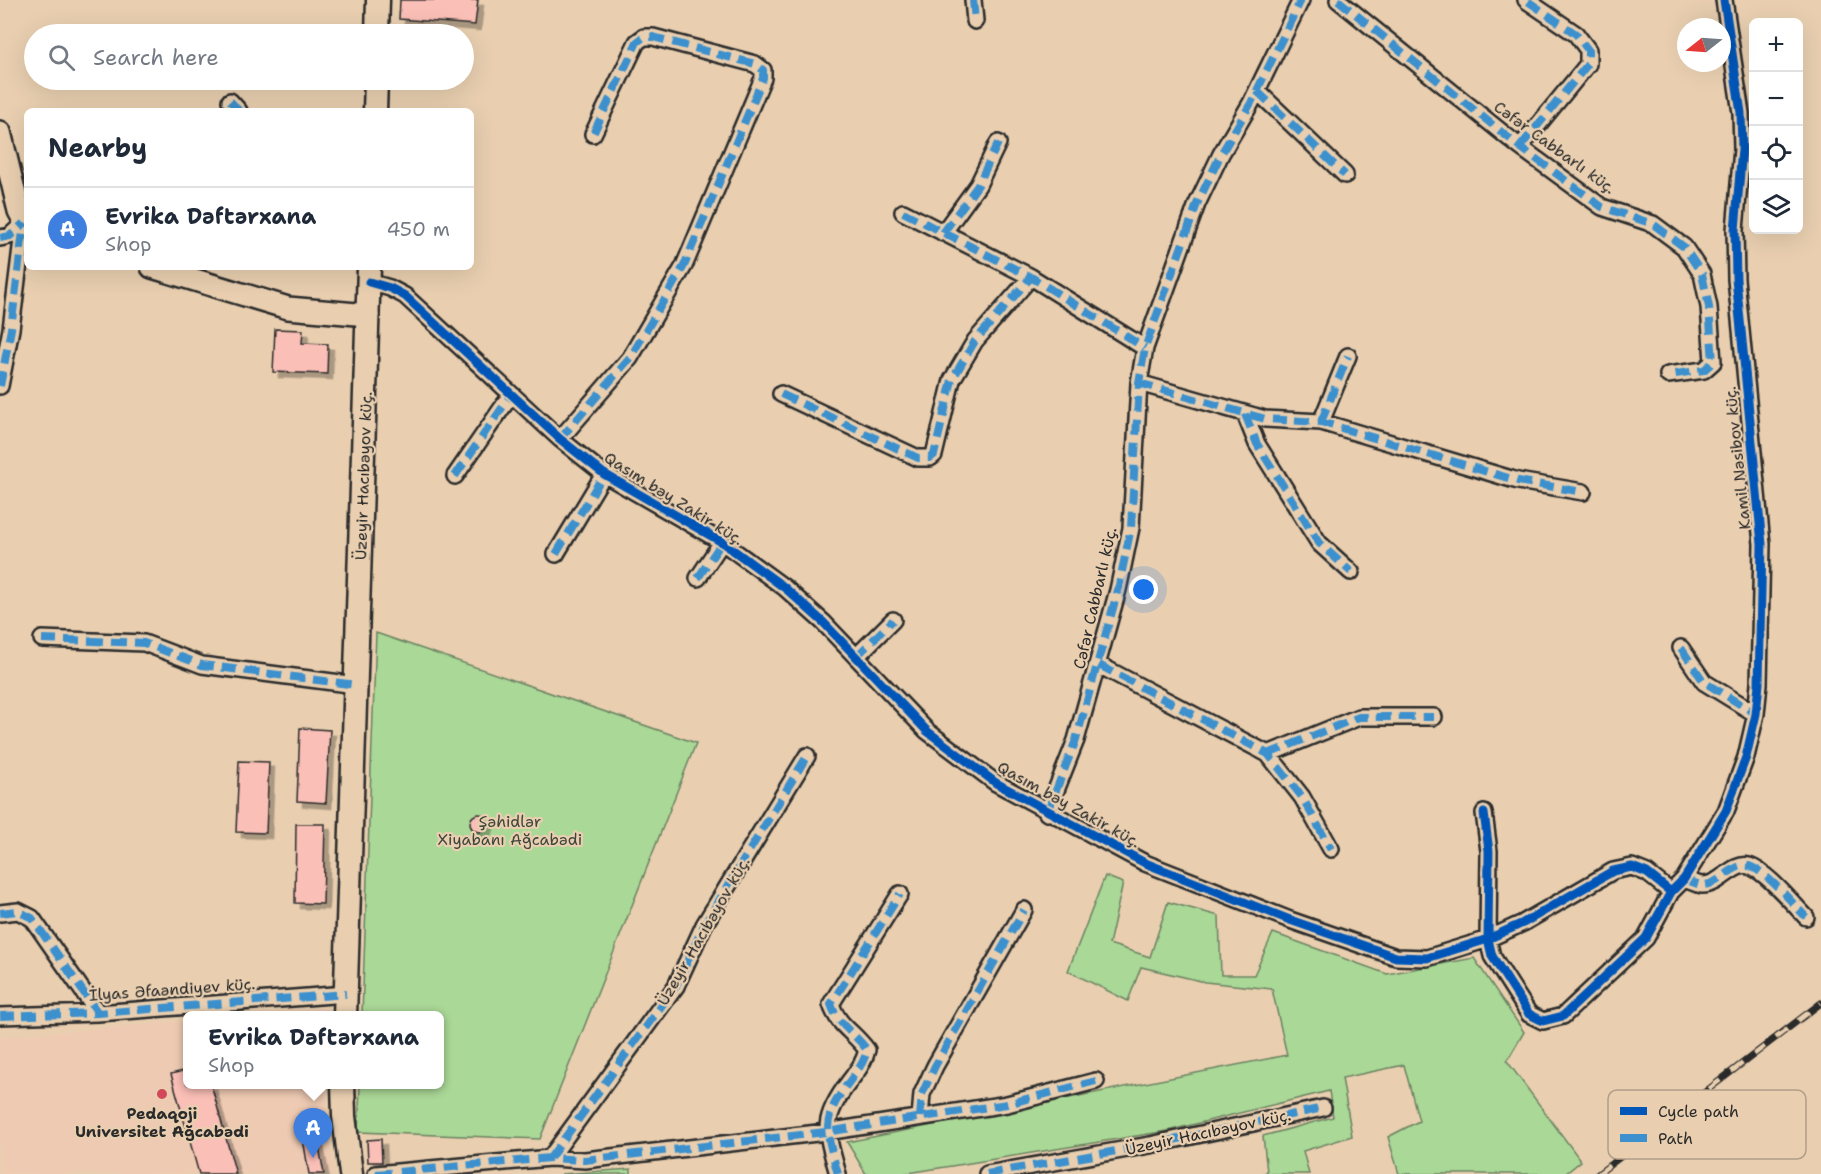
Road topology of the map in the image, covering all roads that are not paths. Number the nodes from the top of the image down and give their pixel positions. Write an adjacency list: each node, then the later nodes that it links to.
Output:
1 (378, 0): 8 (main road)
2 (974, 0): 7 (street)
3 (1301, 0): 10 (street, Cəfər Cabbarlı küç.)
4 (1338, 0): 15 (street, Cəfər Cabbarlı küç.)
5 (1526, 0): 15 (street)
6 (1724, 0): 50 (street, Kamil Nəsibov küç.)
7 (975, 21)
8 (377, 24)
9 (376, 90): 11 (main road)
10 (1257, 91): 16 (street); 27 (street, Cəfər Cabbarlı küç.)
11 (375, 108)
12 (0, 132): 18 (street)
13 (593, 134): 36 (street)
14 (998, 143): 20 (street)
15 (1520, 147): 29 (street, Cəfər Cabbarlı küç.)
16 (1345, 175)
17 (903, 212): 20 (street)
18 (24, 217)
19 (24, 226): 22 (street)
20 (943, 233): 25 (street)
21 (24, 237): 30 (street)
22 (0, 238)
23 (162, 270): 26 (street)
24 (369, 274): 26 (main road, Üzeyir Hacıbəyov küç.); 33 (street, Qasım bəy Zakir küç.)
25 (1031, 278): 27 (street); 32 (street)
26 (368, 315): 49 (main road, Üzeyir Hacıbəyov küç.)
27 (1144, 348): 31 (street, Cəfər Cabbarlı küç.)
28 (1348, 356): 35 (street)
29 (1668, 375)
30 (1, 382)
31 (1139, 383): 34 (street); 48 (street, Cəfər Cabbarlı küç.)
32 (781, 394)
33 (511, 395): 36 (street, Qasım bəy Zakir küç.); 38 (street)
34 (1245, 414): 35 (street); 42 (street)
35 (1321, 422): 39 (street)
36 (560, 439): 37 (street, Qasım bəy Zakir küç.)
37 (604, 474): 40 (street, Qasım bəy Zakir küç.); 41 (street)
38 (455, 476)
39 (1583, 492)
40 (722, 542): 43 (street); 47 (street, Qasım bəy Zakir küç.)
41 (556, 554)
42 (1351, 572)
43 (698, 578)
44 (893, 620): 47 (street)
45 (42, 639): 49 (street)
46 (1681, 648): 50 (street)
47 (856, 657): 54 (street, Qasım bəy Zakir küç.)
48 (1099, 665): 52 (street); 54 (street, Cəfər Cabbarlı küç.)
49 (356, 685): 64 (main road, Üzeyir Hacıbəyov küç.)
50 (1756, 714): 57 (street, Kamil Nəsibov küç.)
51 (1434, 717): 52 (street)
52 (1268, 754): 56 (street)
53 (807, 756): 72 (street, Üzeyir Hacıbəyov küç.)
54 (1047, 813): 63 (street, Qasım bəy Zakir küç.)
55 (1484, 813): 63 (street)
56 (1331, 849)
57 (1684, 879): 58 (street, Kamil Nəsibov küç.); 62 (street)
58 (1671, 892): 63 (street, Qasım bəy Zakir küç.); 63 (street, Kamil Nəsibov küç.)
59 (900, 894): 71 (street)
60 (1024, 910): 70 (street)
61 (0, 914): 65 (street)
62 (1806, 917)
63 (1488, 939)
64 (346, 1005): 65 (street, İlyas Əfaəndiyev küç.)
65 (98, 1012): 66 (street, İlyas Əfaəndiyev küç.)
66 (0, 1016)
67 (1096, 1081): 70 (street)
68 (344, 1089): 73 (main road)
69 (1323, 1108): 76 (street, Üzeyir Hacıbəyov küç.)
70 (920, 1117): 71 (street)
71 (826, 1132): 72 (street); 75 (street)
72 (550, 1158): 74 (street)
73 (351, 1174)
74 (376, 1174)
75 (838, 1174)
76 (987, 1174)

